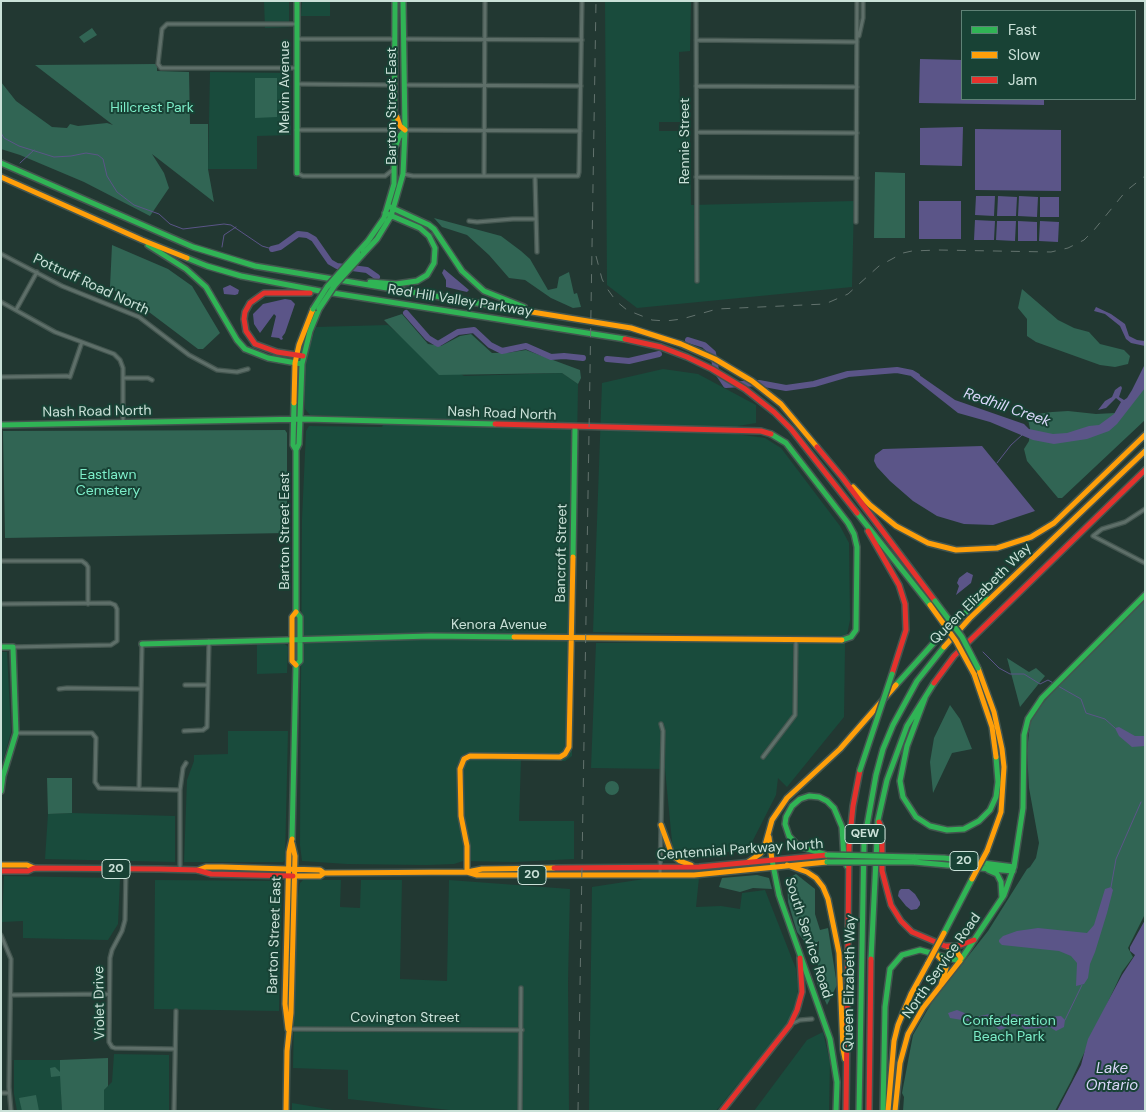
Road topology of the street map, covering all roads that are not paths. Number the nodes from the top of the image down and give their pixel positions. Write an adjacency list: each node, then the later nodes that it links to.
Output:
1 (296, 1): 9 (main road, Melvin Avenue)
2 (395, 1): 10 (main road, Barton Street East)
3 (404, 1): 12 (main road, Barton Street East)
4 (485, 1): 13 (street)
5 (582, 1): 14 (street)
6 (696, 1): 15 (street, Rennie Street)
7 (857, 1): 16 (street)
8 (864, 1): 16 (street)
9 (297, 24): 11 (main road, Melvin Avenue); 17 (street)
10 (395, 38): 11 (street); 20 (main road, Barton Street East)
11 (296, 39): 17 (main road, Melvin Avenue)
12 (404, 39): 13 (street); 19 (main road, Barton Street East)
13 (485, 39): 14 (street); 21 (street)
14 (582, 40): 22 (street)
15 (696, 40): 16 (street); 23 (street, Rennie Street)
16 (858, 42): 24 (street)
17 (296, 68): 18 (main road, Melvin Avenue)
18 (296, 84): 20 (street); 26 (main road, Melvin Avenue)
19 (405, 84): 21 (street); 28 (main road, Barton Street East)
20 (395, 85): 25 (main road, Barton Street East)
21 (485, 85): 22 (street); 29 (street)
22 (581, 86): 30 (street)
23 (696, 86): 24 (street); 31 (street, Rennie Street)
24 (857, 87): 32 (street)
25 (395, 111): 27 (main road, Barton Street East); 28 (main road)
26 (296, 130): 27 (street); 36 (main road, Melvin Avenue)
27 (394, 130): 33 (main road, Barton Street East)
28 (405, 130): 29 (street); 33 (main road); 37 (main road, Barton Street East)
29 (484, 130): 30 (street); 38 (street)
30 (580, 131): 40 (street)
31 (697, 132): 32 (street); 41 (street, Rennie Street)
32 (857, 133): 42 (street)
33 (394, 154): 35 (main road, Barton Street East)
34 (1, 163): 53 (main road, Red Hill Valley Parkway)
35 (394, 169): 36 (street); 43 (main road, Barton Street East)
36 (297, 173)
37 (403, 174): 38 (street); 43 (main road, Barton Street East)
38 (484, 176): 40 (street)
39 (1, 177): 48 (main road, Red Hill Valley Parkway)
40 (535, 177): 45 (street)
41 (696, 177): 42 (street); 52 (street, Rennie Street)
42 (857, 178): 47 (street)
43 (391, 207): 44 (main road, Barton Street East); 58 (main road)
44 (388, 214): 53 (main road); 56 (main road, Barton Street East, bridge)
45 (535, 219): 46 (street); 49 (street)
46 (469, 221)
47 (856, 222)
48 (142, 240): 54 (main road, Red Hill Valley Parkway); 62 (main road)
49 (538, 252)
50 (1, 254): 51 (street, Pottruff Road North)
51 (37, 272): 57 (street); 64 (street, Pottruff Road North)
52 (697, 282)
53 (358, 283): 58 (main road, Red Hill Valley Parkway)
54 (320, 292): 60 (main road); 77 (main road, Red Hill Valley Parkway)
55 (1, 302): 57 (street)
56 (316, 309): 60 (main road, Barton Street East); 61 (main road, Barton Street East)
57 (16, 310): 59 (street)
58 (528, 310): 75 (main road, Red Hill Valley Parkway)
59 (82, 342): 65 (street); 66 (street)
60 (297, 356): 61 (main road); 62 (main road, Barton Street East)
61 (303, 356): 63 (main road, Barton Street East)
62 (295, 363): 63 (main road); 68 (main road, Barton Street East)
63 (302, 364): 68 (main road, Barton Street East)
64 (248, 369)
65 (1, 376)
66 (123, 378): 67 (street); 69 (street)
67 (152, 380)
68 (296, 419): 69 (main road, Nash Road North); 71 (main road, Nash Road North); 84 (main road, Barton Street East)
69 (123, 422): 70 (main road, Nash Road North)
70 (1, 424)
71 (575, 427): 85 (main road, Nash Road North); 86 (main road, Bancroft Street)
72 (1145, 435): 75 (main road)
73 (1145, 451): 81 (main road, Queen Elizabeth Way / QEW)
74 (1145, 470): 99 (main road, Queen Elizabeth Way / QEW)
75 (842, 477): 160 (main road, bridge)
76 (1145, 509): 79 (street)
77 (864, 522): 99 (main road, bridge); 125 (main road, bridge)
78 (1, 561): 83 (street)
79 (1145, 563)
80 (1145, 595): 123 (main road, North Service Road)
81 (992, 597): 110 (main road); 157 (main road, Queen Elizabeth Way / QEW)
82 (1, 604): 83 (street)
83 (88, 604): 93 (street)
84 (296, 612): 87 (main road, Barton Street East); 88 (main road, Barton Street East)
85 (855, 634): 89 (main road, Kenora Avenue)
86 (572, 636): 88 (main road, Kenora Avenue); 89 (main road, Kenora Avenue); 128 (main road, Bancroft Street)
87 (292, 639): 88 (main road, Kenora Avenue); 90 (main road, Kenora Avenue); 94 (main road, Barton Street East)
88 (300, 639): 94 (main road, Barton Street East)
89 (796, 639): 103 (street)
90 (209, 641): 91 (main road, Kenora Avenue); 96 (street)
91 (142, 644): 98 (street)
92 (1, 647): 93 (main road)
93 (13, 647): 102 (main road)
94 (296, 665): 127 (main road, Barton Street East)
95 (185, 685): 96 (street)
96 (208, 685): 101 (street)
97 (58, 689): 98 (street)
98 (140, 689): 105 (street)
99 (927, 691): 108 (main road, Queen Elizabeth Way / QEW)
100 (661, 724): 109 (street)
101 (184, 730)
102 (16, 733): 105 (street); 107 (main road)
103 (763, 757)
104 (186, 763): 106 (street)
105 (139, 789): 106 (street)
106 (180, 790): 124 (street)
107 (1, 791)
108 (878, 820): 134 (main road); 158 (main road, Queen Elizabeth Way / QEW)
109 (661, 825): 117 (street); 118 (main road)
110 (770, 830): 113 (main road, South Service Road); 114 (main road)
111 (827, 855): 112 (main road, Centennial Parkway North / 20, bridge); 115 (main road, Centennial Parkway North / 20); 125 (main road)
112 (914, 859): 115 (main road, Centennial Parkway North / 20, bridge); 121 (main road, Centennial Parkway North / 20); 123 (main road, Centennial Parkway North / 20)
113 (772, 860): 114 (main road, Centennial Parkway North); 115 (main road, Centennial Parkway North); 119 (main road, South Service Road)
114 (748, 862): 118 (main road, Centennial Parkway North)
115 (786, 862): 119 (main road, Centennial Parkway North); 147 (main road)
116 (1, 865): 120 (main road, Centennial Parkway North / 20)
117 (660, 867): 118 (main road, Centennial Parkway North); 128 (main road, Centennial Parkway North / 20); 129 (street)
118 (699, 867)
119 (773, 867): 129 (main road, Centennial Parkway North / 20); 133 (main road, South Service Road)
120 (34, 868): 122 (main road, Centennial Parkway North / 20); 126 (main road, Centennial Parkway North / 20)
121 (983, 868): 123 (main road, Centennial Parkway North / 20); 130 (main road)
122 (126, 869): 124 (main road, Centennial Parkway North / 20); 139 (street, Violet Drive)
123 (1013, 869): 130 (main road, North Service Road)
124 (180, 870): 127 (main road, Centennial Parkway North / 20)
125 (849, 870): 147 (main road)
126 (1, 871)
127 (292, 872): 128 (main road, Centennial Parkway North / 20); 144 (main road, Barton Street East)
128 (467, 872): 129 (main road, Centennial Parkway North / 20)
129 (660, 874)
130 (1002, 898): 132 (main road, North Service Road)
131 (1, 935): 140 (street)
132 (974, 940): 134 (main road); 136 (main road, North Service Road)
133 (797, 946): 143 (main road); 155 (main road, South Service Road)
134 (945, 946): 136 (main road)
135 (934, 953): 136 (main road); 137 (main road); 159 (main road)
136 (961, 959): 137 (main road, North Service Road)
137 (941, 985): 161 (main road, North Service Road)
138 (521, 988): 145 (street)
139 (109, 994): 140 (street); 146 (street, Violet Drive)
140 (11, 995): 149 (street)
141 (176, 1011): 146 (street)
142 (812, 1019): 143 (street)
143 (790, 1025): 154 (main road)
144 (288, 1029): 145 (street, Covington Street); 152 (main road, Barton Street East)
145 (522, 1030): 153 (street)
146 (175, 1049): 151 (street)
147 (847, 1072): 156 (main road)
148 (1, 1093): 149 (street)
149 (9, 1093): 150 (street)
150 (11, 1111)
151 (174, 1111)
152 (286, 1111)
153 (520, 1111)
154 (722, 1111)
155 (836, 1111)
156 (846, 1111)
157 (859, 1111)
158 (869, 1111)
159 (883, 1111)
160 (888, 1111)
161 (895, 1111)

